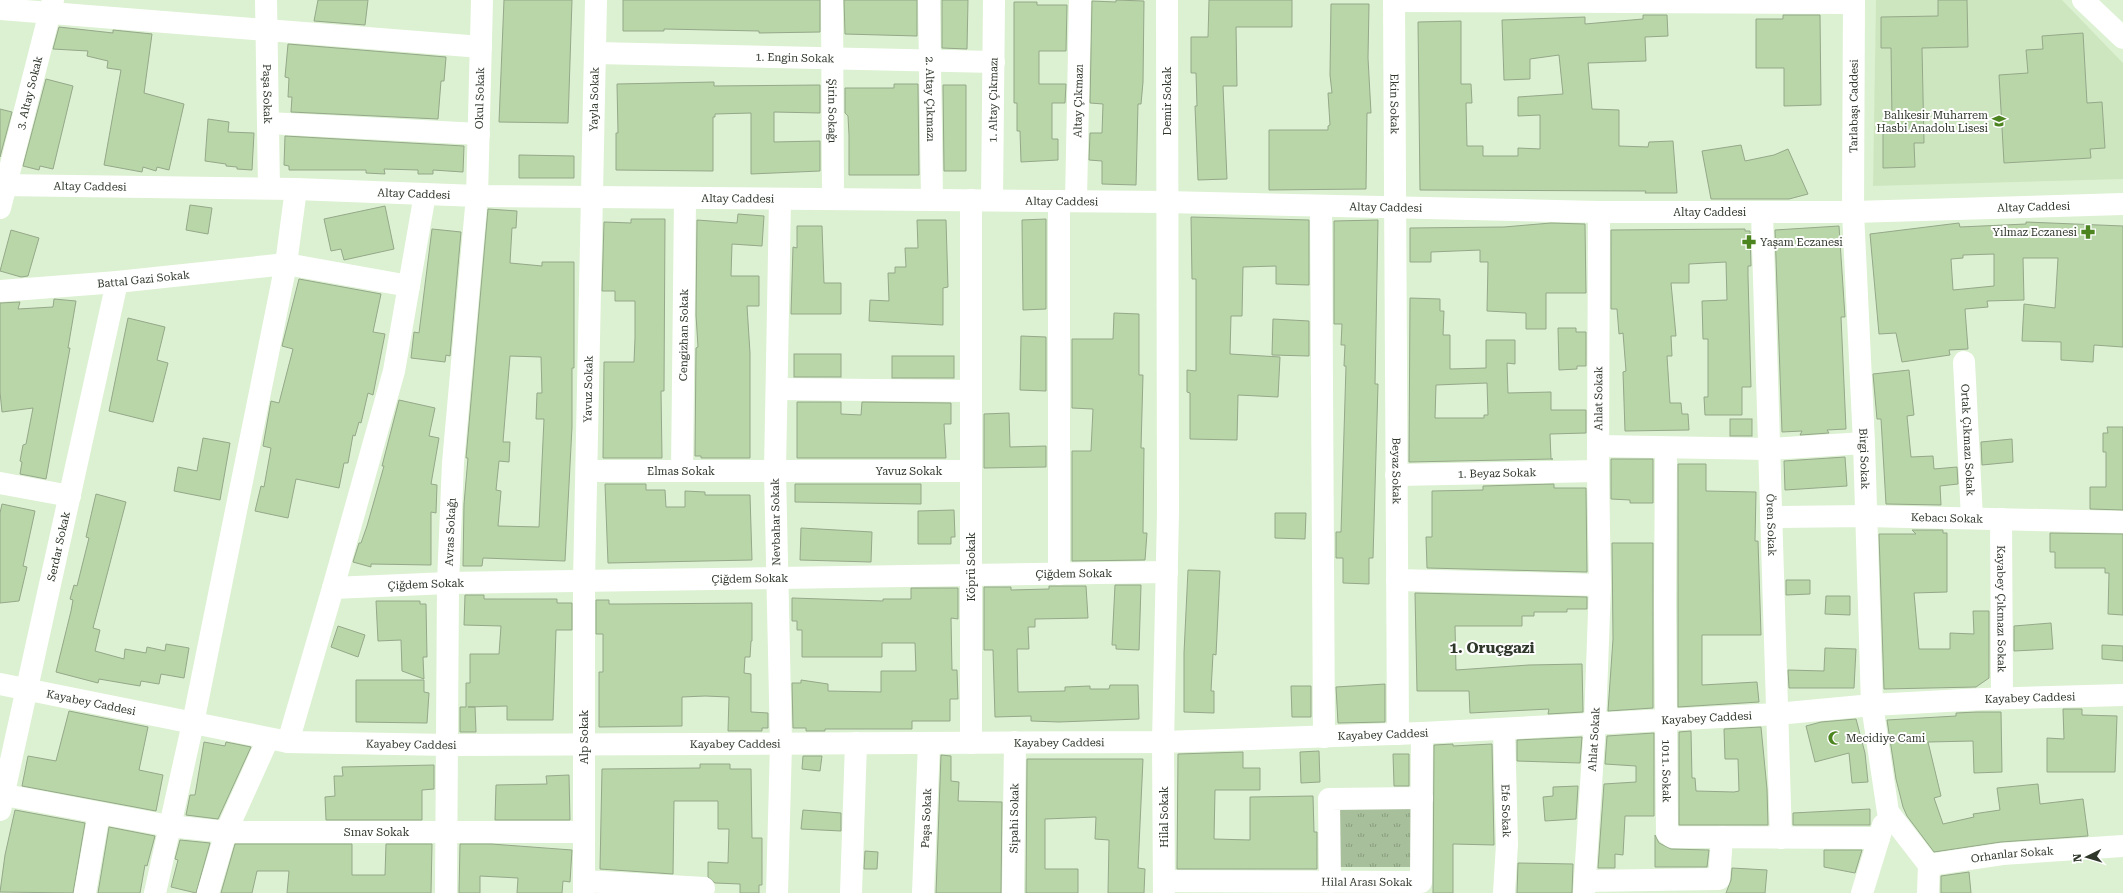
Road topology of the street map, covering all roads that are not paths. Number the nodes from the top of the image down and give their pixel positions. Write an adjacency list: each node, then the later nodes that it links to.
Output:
1 (266, 0): 15 (street, Paşa Sokak)
2 (482, 0): 17 (street, Okul Sokak)
3 (596, 0): 18 (street, Yayla Sokak)
4 (832, 0): 19 (street, Şirin Sokağı)
5 (929, 0): 20 (street, 2. Altay Çıkmazı)
6 (994, 0): 21 (street, 1. Altay Çıkmazı)
7 (1080, 0): 35 (street, Altay Çıkmazı)
8 (1167, 0): 36 (street, Demir Sokak)
9 (2083, 0): 16 (street)
10 (1394, 1): 11 (street); 40 (street, Ekin Sokak)
11 (1657, 1): 12 (street)
12 (1854, 1): 42 (street, Tarlabaşı Caddesi)
13 (51, 7): 14 (street); 15 (street); 24 (street, 3. Altay Sokak)
14 (0, 9)
15 (266, 31): 17 (street); 22 (street, Paşa Sokak)
16 (2123, 38)
17 (481, 47): 23 (street, Okul Sokak)
18 (595, 53): 19 (street, 1. Engin Sokak); 29 (street, Yayla Sokak)
19 (832, 58): 20 (street, 1. Engin Sokak); 32 (street, Şirin Sokağı)
20 (930, 60): 21 (street, 1. Engin Sokak); 33 (street, 2. Altay Çıkmazı)
21 (994, 62): 34 (street, 1. Altay Çıkmazı)
22 (268, 123): 23 (street); 25 (street, Paşa Sokak)
23 (478, 134): 28 (street, Okul Sokak)
24 (3, 186): 25 (street, Altay Caddesi); 39 (street, 3. Altay Sokak)
25 (269, 188): 26 (street, Altay Caddesi)
26 (296, 189): 27 (street, Altay Caddesi); 44 (street)
27 (425, 194): 28 (street, Altay Caddesi); 46 (street)
28 (477, 196): 29 (street, Altay Caddesi); 74 (street, Avras Sokağı)
29 (592, 197): 30 (street, Altay Caddesi); 55 (street, Yavuz Sokak)
30 (685, 199): 31 (street, Altay Caddesi); 56 (street, Cengizhan Sokak)
31 (780, 199): 32 (street, Altay Caddesi); 49 (street, Nevbahar Sokak)
32 (833, 199): 33 (street, Altay Caddesi)
33 (932, 199): 34 (street, Altay Caddesi)
34 (981, 200): 35 (street, Altay Caddesi); 50 (street, Köprü Sokak)
35 (1067, 201): 36 (street, Altay Caddesi); 69 (street, Altay Çıkmazı)
36 (1166, 202): 38 (street, Altay Caddesi); 68 (street, Demir Sokak)
37 (2123, 204): 42 (street, Altay Caddesi)
38 (1321, 206): 40 (street, Altay Caddesi); 89 (street)
39 (0, 208)
40 (1395, 208): 41 (street, Altay Caddesi); 60 (street, Beyaz Sokak)
41 (1599, 212): 43 (street, Altay Caddesi); 52 (street, Ahlat Sokak)
42 (1853, 212): 43 (street, Altay Caddesi); 51 (street, Birgi Sokak)
43 (1762, 213): 54 (street, Ören Sokak)
44 (286, 264): 45 (street, Battal Gazi Sokak); 46 (street, Battal Gazi Sokak); 84 (street)
45 (117, 282): 47 (street, Battal Gazi Sokak); 62 (street, Serdar Sokak)
46 (409, 286): 76 (street)
47 (0, 291)
48 (1964, 362): 65 (street, Ortak Çıkmazı Sokak)
49 (777, 389): 50 (street); 57 (street, Nevbahar Sokak)
50 (971, 391): 59 (street, Köprü Sokak)
51 (1864, 443): 54 (street); 64 (street, Birgi Sokak)
52 (1598, 446): 53 (street); 58 (street, Ahlat Sokak)
53 (1666, 448): 54 (street); 83 (street, 1011. Sokak)
54 (1769, 449): 63 (street, Ören Sokak)
55 (587, 471): 56 (street, Elmas Sokak); 73 (street, Yavuz Sokak)
56 (682, 471): 57 (street, Elmas Sokak)
57 (775, 471): 59 (street, Yavuz Sokak); 71 (street, Nevbahar Sokak)
58 (1598, 471): 60 (street, 1. Beyaz Sokak); 75 (street, Ahlat Sokak)
59 (971, 472): 70 (street, Köprü Sokak)
60 (1396, 476): 72 (street, Beyaz Sokak)
61 (0, 483): 62 (street)
62 (70, 496): 78 (street, Serdar Sokak)
63 (1771, 516): 64 (street, Kebacı Sokak); 82 (street, Ören Sokak)
64 (1866, 516): 65 (street, Kebacı Sokak); 81 (street, Birgi Sokak)
65 (1972, 518): 66 (street, Kebacı Sokak)
66 (2001, 519): 67 (street, Kebacı Sokak); 80 (street, Kayabey Çıkmazı Sokak)
67 (2123, 522)
68 (1167, 572): 69 (street, Çiğdem Sokak); 92 (street, Hilal Sokak)
69 (1059, 574): 70 (street, Çiğdem Sokak)
70 (971, 575): 71 (street, Çiğdem Sokak); 95 (street, Köprü Sokak)
71 (777, 578): 73 (street, Çiğdem Sokak); 96 (street, Nevbahar Sokak)
72 (1397, 580): 75 (street); 88 (street, Beyaz Sokak)
73 (584, 581): 74 (street, Çiğdem Sokak); 98 (street, Alp Sokak)
74 (448, 583): 76 (street, Çiğdem Sokak); 97 (street, Avras Sokağı)
75 (1600, 585): 85 (street, Ahlat Sokak)
76 (333, 588): 90 (street)
77 (0, 684): 78 (street, Kayabey Caddesi)
78 (27, 689): 84 (street, Kayabey Caddesi); 100 (street, Serdar Sokak)
79 (2123, 695): 80 (street, Kayabey Caddesi)
80 (2002, 698): 81 (street, Kayabey Caddesi)
81 (1872, 705): 82 (street, Kayabey Caddesi); 101 (street, Birgi Sokak)
82 (1777, 714): 83 (street, Kayabey Caddesi); 108 (street, Ören Sokak)
83 (1665, 720): 85 (street, Kayabey Caddesi); 107 (street, 1011. Sokak)
84 (193, 723): 90 (street, Kayabey Caddesi); 103 (street)
85 (1595, 723): 86 (street, Kayabey Caddesi); 115 (street, Ahlat Sokak)
86 (1504, 729): 87 (street, Kayabey Caddesi); 125 (street, Efe Sokak)
87 (1422, 733): 88 (street, Kayabey Caddesi); 99 (street, Hilal Arası Sokak)
88 (1398, 734): 89 (street, Kayabey Caddesi)
89 (1324, 737): 92 (street, Kayabey Caddesi)
90 (278, 740): 97 (street, Kayabey Caddesi); 104 (street)
91 (1015, 742): 92 (street, Kayabey Caddesi); 95 (street, Kayabey Caddesi); 124 (street, Sipahi Sokak)
92 (1163, 742): 114 (street, Hilal Sokak)
93 (856, 743): 94 (street, Kayabey Caddesi); 96 (street, Kayabey Caddesi); 122 (street)
94 (929, 743): 95 (street, Kayabey Caddesi); 123 (street, Paşa Sokak)
95 (971, 743)
96 (781, 744): 98 (street, Kayabey Caddesi); 121 (street, Nevbahar Sokak)
97 (448, 745): 98 (street, Kayabey Caddesi); 105 (street, Avras Sokağı)
98 (584, 746): 106 (street, Alp Sokak)
99 (1422, 798): 112 (street, Hilal Arası Sokak); 112 (street)
100 (1, 800): 102 (street, Sınav Sokak)
101 (1888, 812): 109 (street); 111 (street)
102 (99, 813): 103 (street, Sınav Sokak); 117 (street)
103 (169, 826): 104 (street, Sınav Sokak); 118 (street)
104 (226, 832): 105 (street, Sınav Sokak); 119 (street)
105 (447, 832): 106 (street, Sınav Sokak); 120 (street, Avras Sokağı)
106 (584, 832): 113 (street, Alp Sokak)
107 (1722, 837): 108 (street, 1011. Sokak); 115 (street)
108 (1781, 838): 109 (street, 1011. Sokak)
109 (1879, 838): 126 (street)
110 (2123, 846): 111 (street, Orhanlar Sokak)
111 (1929, 865): 127 (street)
112 (1330, 882): 114 (street, Hilal Arası Sokak)
113 (584, 887): 116 (street)
114 (1164, 887)
115 (1584, 887)
116 (704, 888)
117 (85, 893)
118 (155, 893)
119 (208, 893)
120 (446, 893)
121 (777, 893)
122 (851, 893)
123 (923, 893)
124 (1014, 893)
125 (1504, 893)
126 (1862, 893)
127 (1928, 893)

